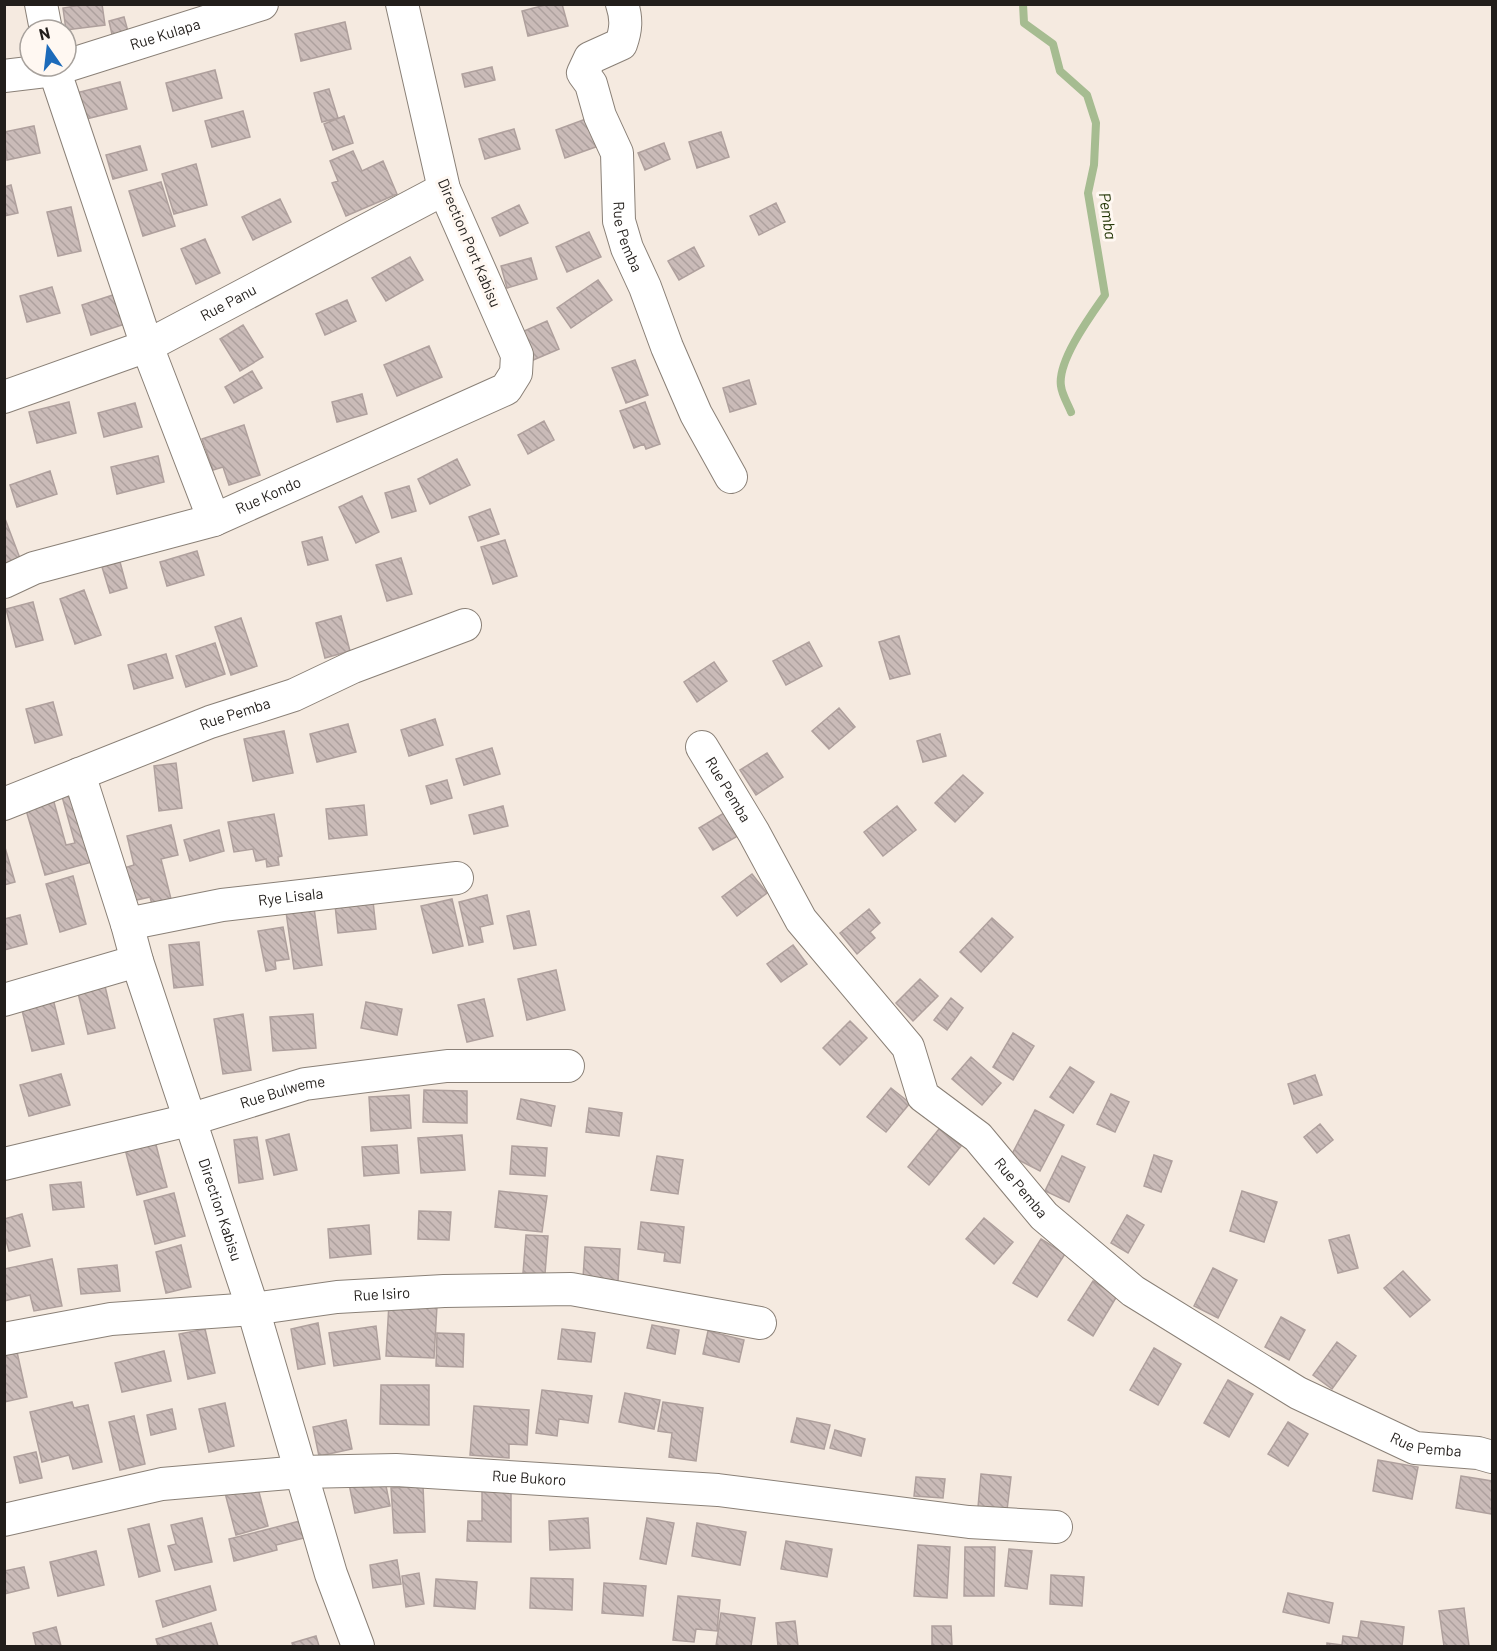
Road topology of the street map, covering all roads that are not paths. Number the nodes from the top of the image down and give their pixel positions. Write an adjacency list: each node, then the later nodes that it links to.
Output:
1 (262, 4): 4 (street, Rue Kulapa)
2 (402, 4): 6 (street, Direction Port Kabisu)
3 (622, 4): 10 (street, Rue Pemba)
4 (78, 61)
5 (63, 78): 7 (street)
6 (444, 189): 7 (street, Rue Panu); 8 (street, Direction Port Kabisu)
7 (147, 346): 9 (street, Rue Panu); 11 (street)
8 (516, 373): 11 (street, Rue Kondo)
9 (4, 397)
10 (731, 477)
11 (214, 520): 12 (street, Rue Kondo)
12 (4, 582)
13 (465, 626): 15 (street, Rue Pemba)
14 (702, 747): 27 (street, Rue Pemba)
15 (80, 774): 16 (street, Rue Pemba); 18 (street, Direction Kabisu)
16 (6, 798)
17 (457, 878): 18 (street, Rye Lisala)
18 (128, 924): 19 (street, Direction Kabisu)
19 (137, 961): 20 (street); 22 (street, Direction Kabisu)
20 (4, 1000)
21 (568, 1066): 22 (street, Rue Bulweme)
22 (189, 1120): 23 (street, Rue Bulweme); 24 (street, Direction Kabisu)
23 (4, 1164)
24 (253, 1309): 25 (street, Rue Isiro); 26 (street, Rue Isiro); 28 (street, Direction Kabisu)
25 (760, 1323)
26 (4, 1339)
27 (1492, 1457)
28 (301, 1472): 29 (street, Rue Bukoro); 30 (street, Rue Bukoro); 31 (street, Direction Kabisu)
29 (4, 1521)
30 (1056, 1527)
31 (358, 1647)

